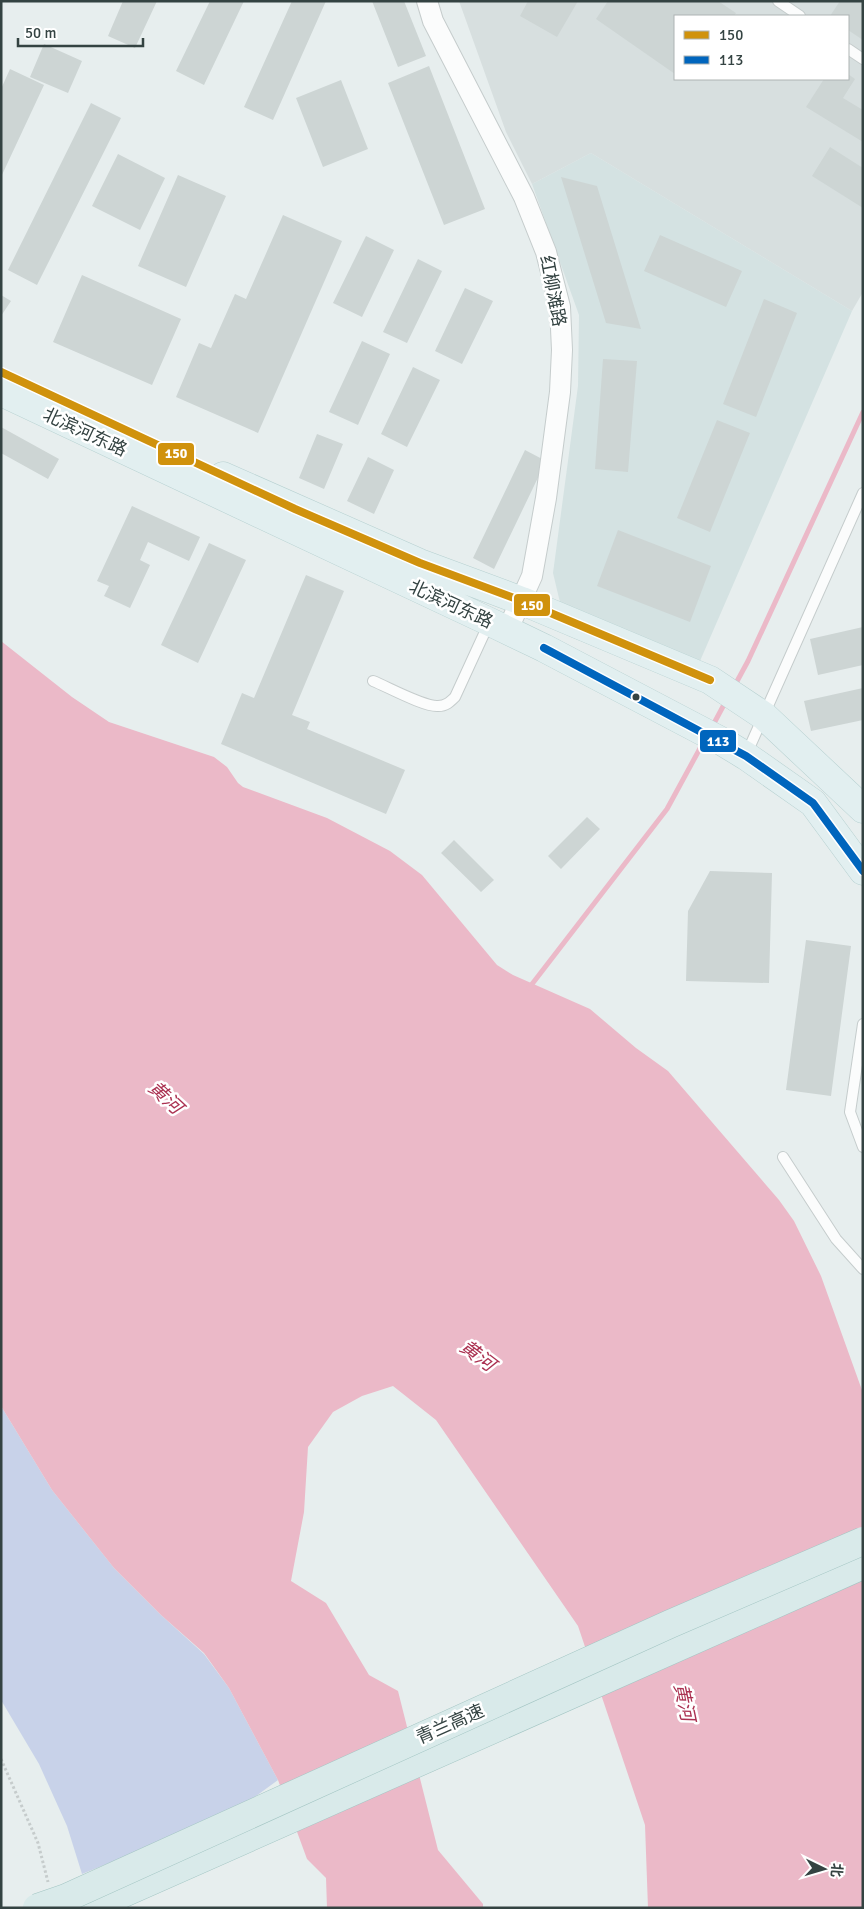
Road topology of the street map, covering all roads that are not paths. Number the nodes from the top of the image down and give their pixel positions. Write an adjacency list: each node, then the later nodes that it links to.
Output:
1 (427, 1): 9 (street, 红柳滩路)
2 (778, 1): 3 (lane)
3 (799, 15)
4 (849, 50): 5 (lane)
5 (863, 59)
6 (1, 372): 9 (main road, 北滨河东路)
7 (1, 392): 10 (main road, 北滨河东路)
8 (863, 493): 12 (lane)
9 (522, 601): 10 (street, 红柳滩路); 12 (main road, 北滨河东路)
10 (498, 626): 11 (lane); 13 (main road, 北滨河东路)
11 (373, 681)
12 (754, 709): 13 (lane); 14 (main road, 北滨河东路)
13 (746, 756): 15 (main road, 北滨河东路)
14 (863, 809)
15 (863, 871)
16 (863, 1024): 17 (lane)
17 (863, 1147)
18 (783, 1157): 19 (lane)
19 (863, 1269)
20 (863, 1541): 22 (highway, 青兰高速, bridge)
21 (863, 1565): 23 (highway, 青兰高速)
22 (44, 1899)
23 (90, 1908)

